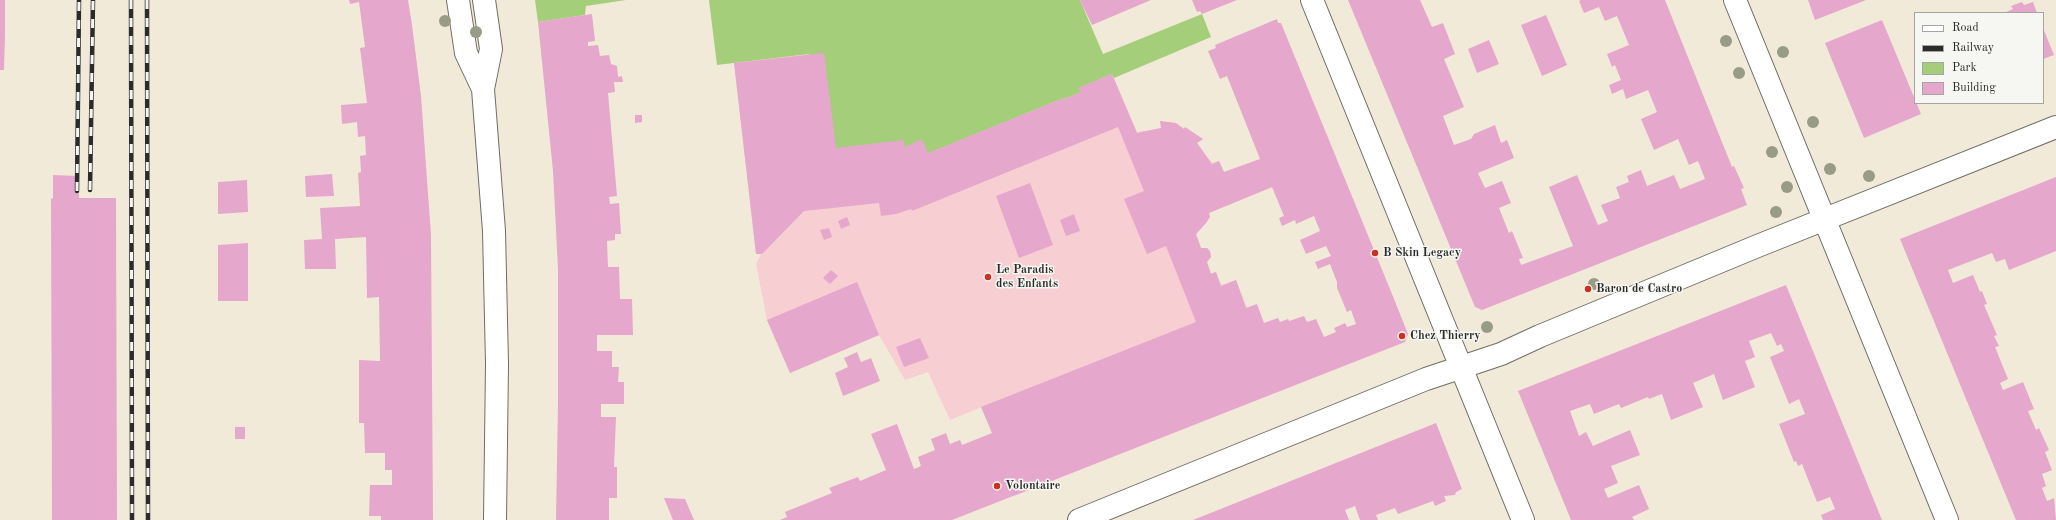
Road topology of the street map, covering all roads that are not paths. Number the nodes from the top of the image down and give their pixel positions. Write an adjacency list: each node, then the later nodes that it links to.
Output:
1 (458, 0): 5 (street)
2 (484, 0): 5 (street)
3 (1312, 0): 8 (street)
4 (1735, 0): 7 (street)
5 (482, 89): 9 (street)
6 (2056, 127): 7 (street)
7 (1825, 219): 8 (street); 12 (street)
8 (1460, 368): 10 (street); 11 (street)
9 (495, 520)
10 (1079, 520)
11 (1523, 520)
12 (1948, 520)

